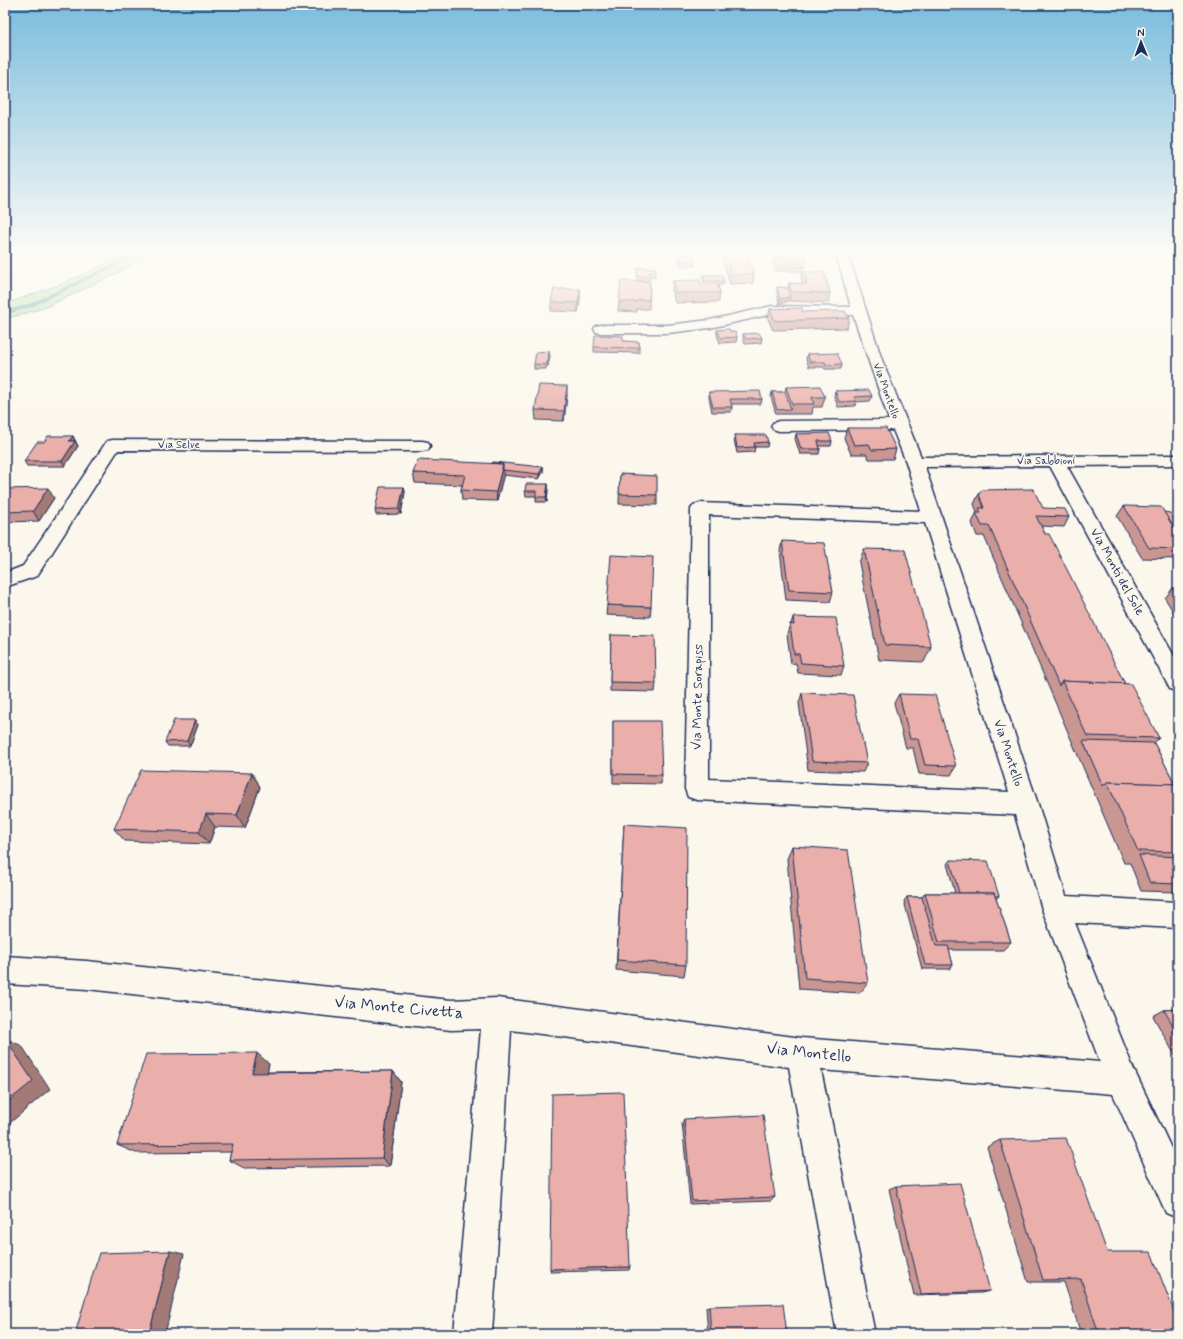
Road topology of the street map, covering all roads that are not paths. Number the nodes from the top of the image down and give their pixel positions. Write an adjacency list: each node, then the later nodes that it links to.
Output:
1 (743, 316): 3 (street)
2 (860, 316): 4 (street, Via Montello)
3 (601, 328)
4 (898, 425): 5 (street, Via Montello); 9 (street, Via Montello)
5 (779, 426)
6 (422, 446): 11 (street, Via Selve)
7 (1178, 460): 8 (street, Via Sabbioni)
8 (1056, 461): 9 (street, Via Sabbioni); 12 (street, Via Monti del Sole)
9 (915, 462): 10 (street, Via Montello)
10 (932, 517): 13 (street, Via Montello); 13 (street, Via Monte Sorapiss)
11 (5, 580)
12 (1178, 683)
13 (1025, 804): 14 (street, Via Montello)
14 (1056, 909): 15 (street); 19 (street, Via Montello)
15 (1178, 914)
16 (5, 970): 17 (street, Via Monte Civetta)
17 (497, 1013): 18 (street, Via Montello); 21 (street)
18 (802, 1053): 19 (street, Via Montello); 22 (street)
19 (1122, 1079): 20 (street, Via Montello)
20 (1178, 1201)
21 (473, 1334)
22 (856, 1334)

